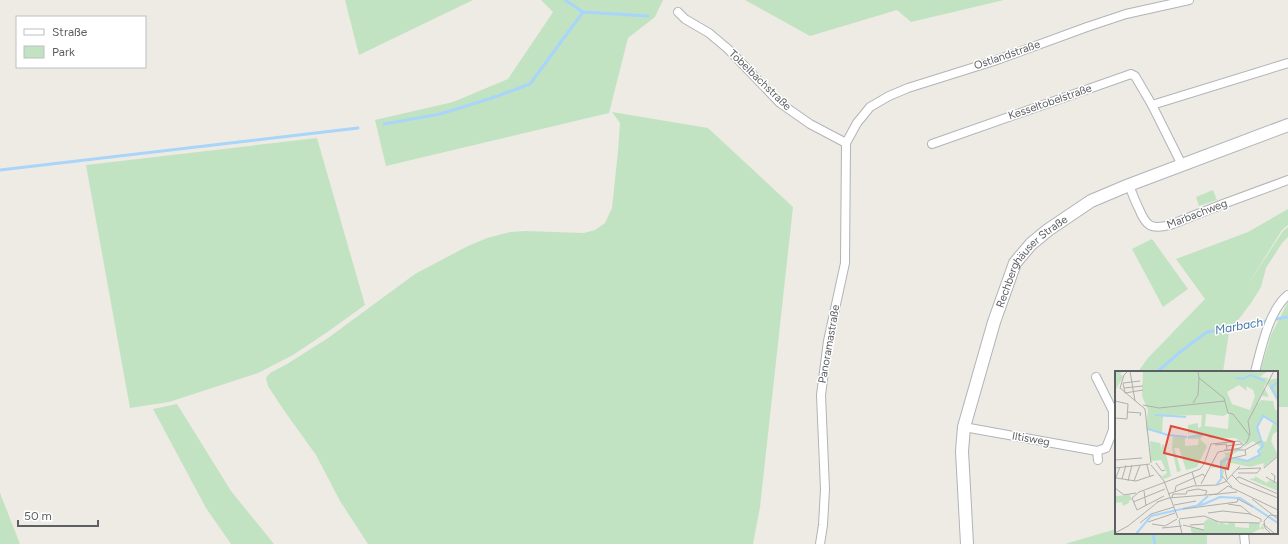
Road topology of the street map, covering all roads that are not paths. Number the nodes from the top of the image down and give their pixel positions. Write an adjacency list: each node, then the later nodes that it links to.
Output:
1 (1189, 0): 6 (street, Ostlandstraße)
2 (678, 12): 6 (street, Tobelbachstraße)
3 (1288, 63): 4 (street)
4 (1152, 105): 7 (street, Kesseltobelstraße); 8 (street, Kesseltobelstraße)
5 (1288, 125): 8 (street, Rechberghäuser Straße)
6 (846, 143): 18 (street, Panoramastraße)
7 (932, 144)
8 (1182, 165): 10 (street, Rechberghäuser Straße)
9 (1288, 180): 10 (street, Marbachweg)
10 (1129, 185): 14 (street, Rechberghäuser Straße)
11 (1288, 295): 12 (street)
12 (1255, 371)
13 (1096, 377): 15 (street)
14 (964, 427): 15 (street, Iltisweg); 19 (street, Rechberghäuser Straße)
15 (1097, 450): 16 (street)
16 (1098, 460)
17 (1244, 534): 20 (street)
18 (820, 544)
19 (967, 544)
20 (1245, 544)

